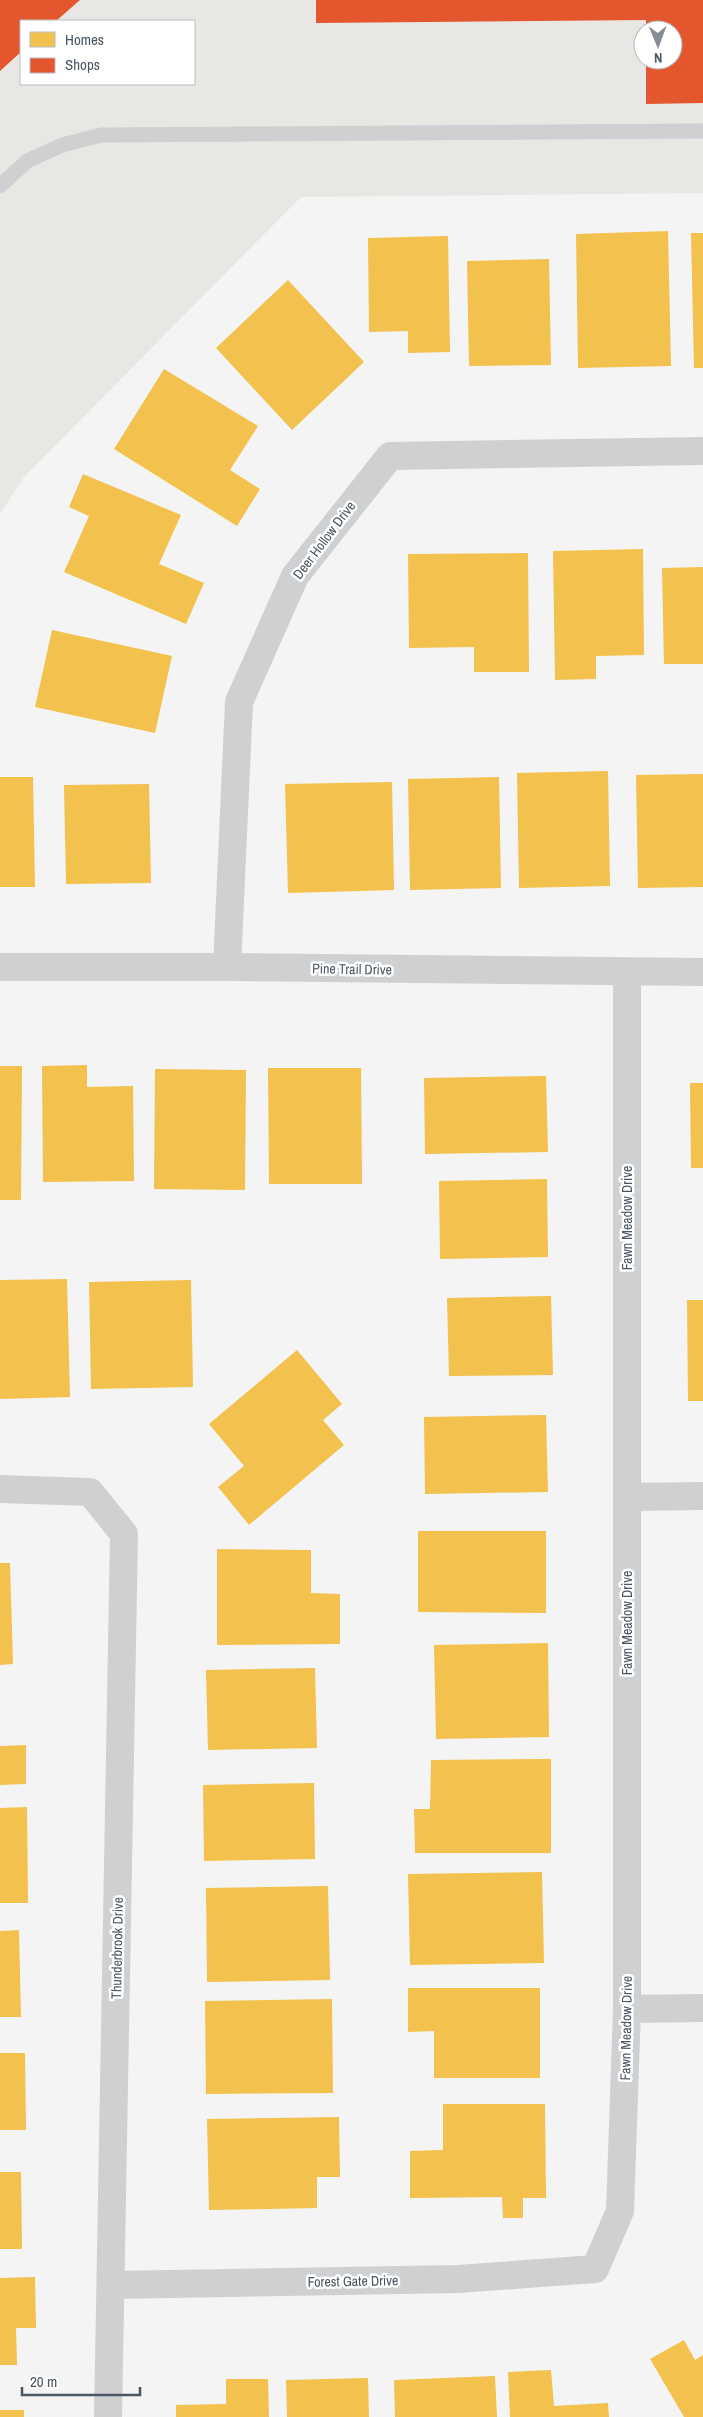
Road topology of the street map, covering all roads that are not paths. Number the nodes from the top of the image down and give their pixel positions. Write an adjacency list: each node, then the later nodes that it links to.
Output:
1 (703, 131): 2 (lane)
2 (0, 186)
3 (703, 451): 5 (street, Deer Hollow Drive)
4 (0, 967): 5 (street, Pine Trail Drive)
5 (228, 967): 7 (street, Pine Trail Drive)
6 (703, 972): 7 (street, Pine Trail Drive)
7 (627, 973): 10 (street, Fawn Meadow Drive)
8 (0, 1489): 14 (street, Thunderbrook Drive)
9 (703, 1496): 10 (street)
10 (627, 1497): 12 (street, Fawn Meadow Drive)
11 (703, 2008): 12 (street)
12 (627, 2009): 13 (street, Fawn Meadow Drive)
13 (595, 2269): 14 (street, Forest Gate Drive)
14 (111, 2285): 15 (street, Thunderbrook Drive)
15 (108, 2417)

